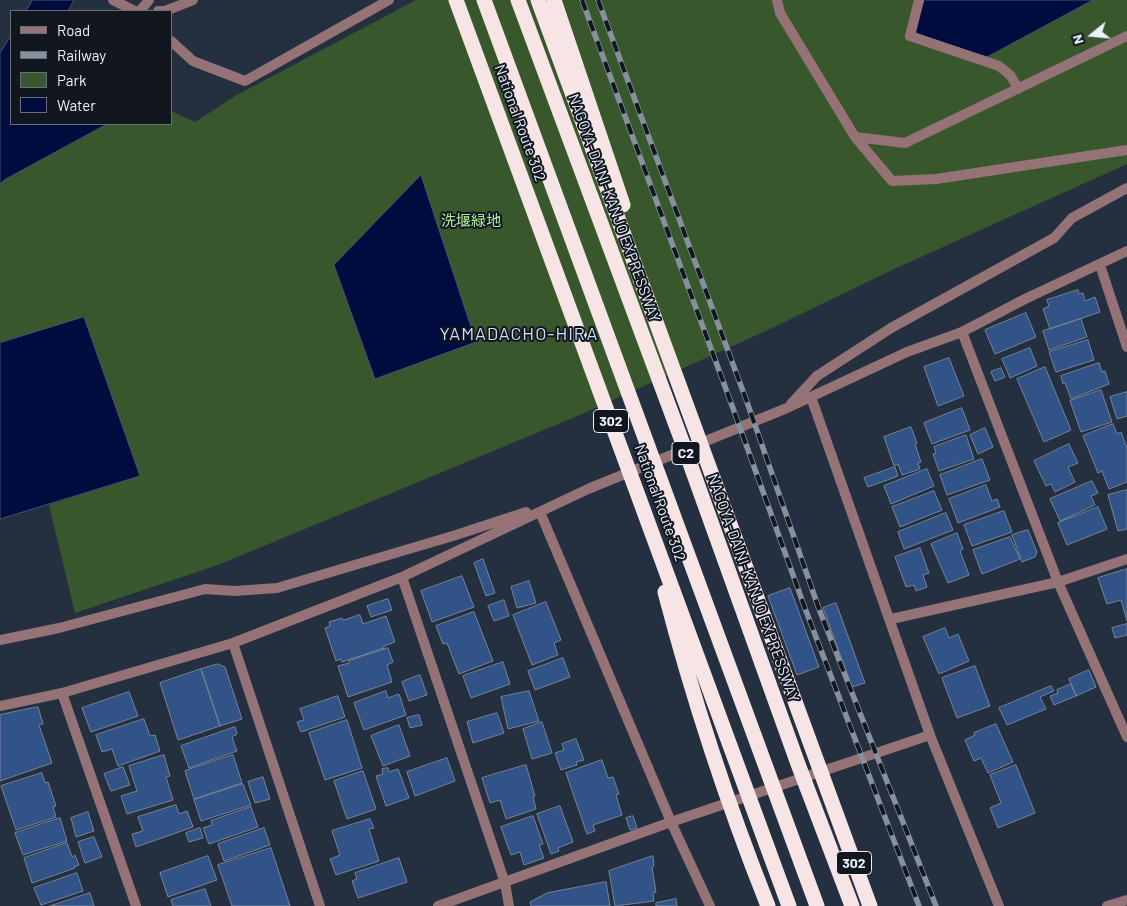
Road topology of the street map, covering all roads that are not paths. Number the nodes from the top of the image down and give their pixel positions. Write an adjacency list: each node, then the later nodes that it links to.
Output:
1 (113, 0): 13 (street)
2 (149, 0): 14 (street)
3 (193, 0): 15 (street)
4 (389, 0): 18 (street)
5 (456, 0): 30 (highway, National Route 302 / 302)
6 (484, 0): 53 (highway, C2)
7 (518, 0): 29 (highway, NAGOYA-DAINI-KANJO EXPRESSWAY / C2)
8 (538, 0): 55 (highway, 302)
9 (554, 0): 29 (highway)
10 (777, 0): 16 (street)
11 (786, 0): 16 (street)
12 (919, 0): 19 (street)
13 (131, 9)
14 (141, 10)
15 (165, 10)
16 (780, 13): 20 (street)
17 (1127, 36): 19 (street)
18 (172, 42)
19 (1018, 89): 20 (street)
20 (855, 137): 21 (street)
21 (1127, 150)
22 (1127, 188): 28 (street)
23 (1127, 251): 24 (street)
24 (1100, 265): 25 (street); 26 (street)
25 (962, 332): 27 (street); 35 (street)
26 (1127, 347)
27 (812, 397): 28 (street); 36 (street)
28 (787, 408): 31 (street)
29 (683, 444): 54 (highway, NAGOYA-DAINI-KANJO EXPRESSWAY / C2)
30 (640, 499): 51 (highway); 52 (highway, National Route 302 / 302)
31 (565, 500): 32 (street); 37 (street)
32 (540, 512): 34 (street); 43 (street)
33 (1127, 559): 35 (street)
34 (402, 577): 38 (street); 44 (street)
35 (1058, 582): 36 (street); 42 (street)
36 (890, 619): 41 (street)
37 (0, 640)
38 (233, 643): 39 (street); 48 (street)
39 (62, 693): 40 (street); 47 (street)
40 (0, 706)
41 (930, 735): 43 (street); 56 (street)
42 (1127, 737)
43 (671, 822): 44 (street); 46 (street)
44 (505, 883): 49 (street); 50 (street)
45 (1127, 900): 57 (street)
46 (707, 903)
47 (136, 906)
48 (320, 906)
49 (438, 906)
50 (509, 906)
51 (768, 906)
52 (789, 906)
53 (817, 906)
54 (852, 906)
55 (870, 906)
56 (999, 906)
57 (1108, 906)

